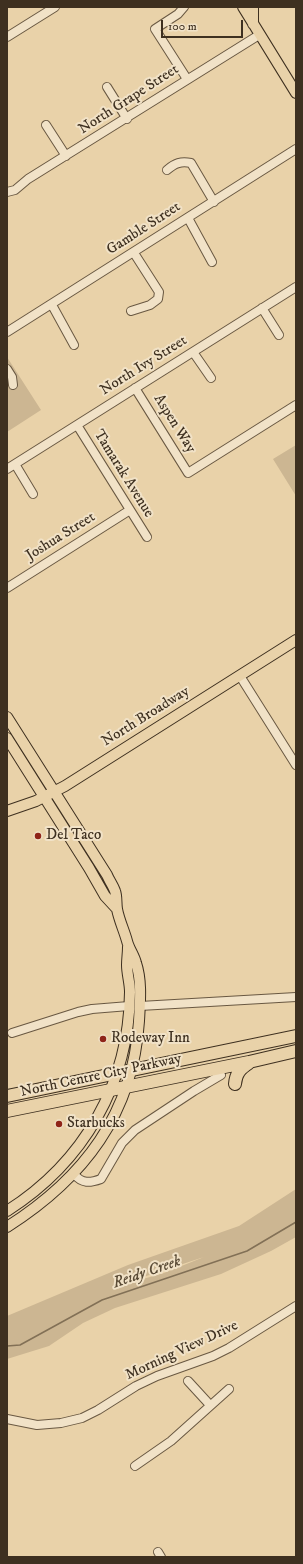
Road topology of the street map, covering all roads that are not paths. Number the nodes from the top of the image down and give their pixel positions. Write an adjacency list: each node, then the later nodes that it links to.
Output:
1 (53, 7): 7 (street)
2 (184, 7): 8 (street)
3 (243, 7): 5 (main road)
4 (253, 7): 5 (main road)
5 (253, 24): 6 (main road)
6 (259, 35): 8 (street, North Grape Street); 10 (main road)
7 (7, 37)
8 (187, 79): 11 (street, North Grape Street)
9 (107, 87): 11 (street)
10 (296, 93)
11 (127, 118): 14 (street, North Grape Street)
12 (46, 125): 14 (street)
13 (296, 149): 17 (street, Gamble Street)
14 (66, 156): 16 (street, North Grape Street)
15 (167, 170): 17 (street)
16 (11, 191)
17 (214, 202): 18 (street, Gamble Street)
18 (188, 218): 19 (street, Gamble Street); 20 (street)
19 (134, 253): 22 (street, Gamble Street); 24 (street)
20 (212, 262)
21 (296, 287): 23 (street, North Ivy Street)
22 (52, 305): 25 (street, Gamble Street); 27 (street)
23 (262, 308): 26 (street); 28 (street, North Ivy Street)
24 (131, 311)
25 (7, 332)
26 (279, 335)
27 (74, 345)
28 (193, 352): 30 (street); 32 (street, North Ivy Street)
29 (7, 369): 31 (street)
30 (211, 378)
31 (13, 385)
32 (135, 388): 33 (street, Aspen Way); 34 (street, North Ivy Street)
33 (296, 405)
34 (77, 425): 35 (street, North Ivy Street); 38 (street, Tamarak Avenue)
35 (15, 464): 36 (street, North Ivy Street); 37 (street)
36 (7, 469)
37 (33, 494)
38 (130, 510): 39 (street, Tamarak Avenue); 40 (street, Joshua Street)
39 (146, 537)
40 (7, 588)
41 (296, 640): 42 (main road, North Broadway)
42 (240, 676): 45 (street); 46 (main road, North Broadway)
43 (7, 717): 46 (main road)
44 (7, 738): 47 (main road)
45 (296, 765)
46 (55, 791): 47 (main road, North Broadway); 49 (main road)
47 (44, 797): 48 (main road, North Broadway); 49 (main road)
48 (7, 811)
49 (117, 909): 50 (main road)
50 (128, 946): 52 (main road); 53 (main road)
51 (296, 997): 53 (street)
52 (129, 1006): 54 (street); 59 (main road)
53 (140, 1006): 58 (main road)
54 (12, 1034)
55 (296, 1036): 58 (highway, North Centre City Parkway)
56 (296, 1051): 57 (highway, North Centre City Parkway)
57 (245, 1065): 60 (highway); 61 (highway); 62 (highway, North Centre City Parkway)
58 (132, 1070): 59 (highway, North Centre City Parkway); 62 (main road)
59 (117, 1073): 63 (main road); 64 (highway, North Centre City Parkway)
60 (221, 1075): 66 (street)
61 (235, 1084)
62 (126, 1087): 63 (highway, North Centre City Parkway); 66 (main road)
63 (110, 1090): 65 (highway, North Centre City Parkway); 67 (main road)
64 (7, 1096)
65 (7, 1111)
66 (74, 1174): 68 (main road)
67 (7, 1211)
68 (7, 1227)
69 (296, 1306): 73 (street, Morning View Drive)
70 (188, 1381): 72 (street)
71 (229, 1389): 72 (street)
72 (210, 1405): 74 (street)
73 (7, 1419)
74 (135, 1466)

